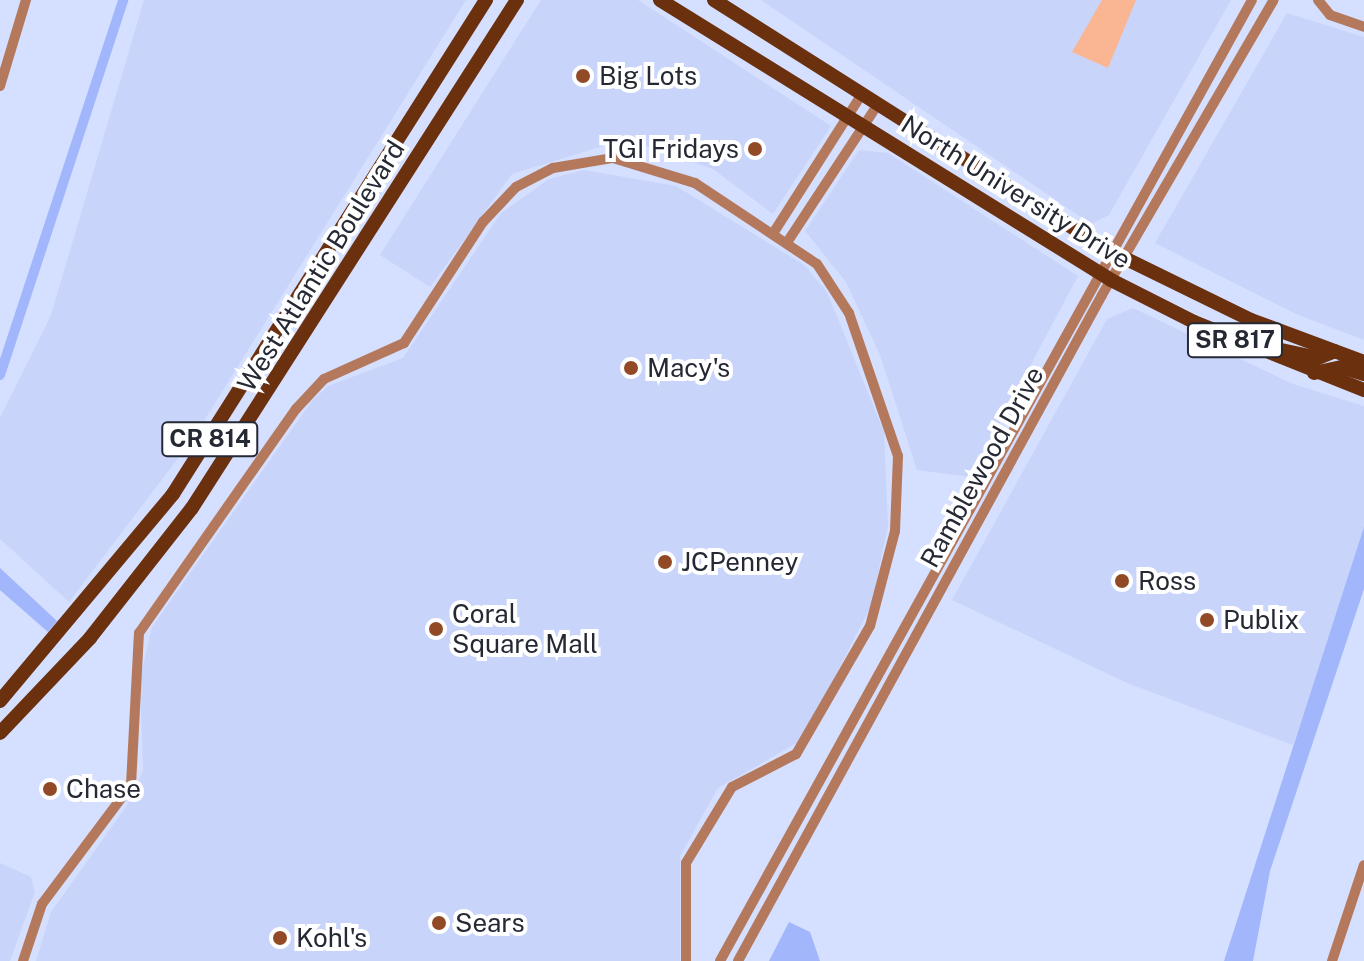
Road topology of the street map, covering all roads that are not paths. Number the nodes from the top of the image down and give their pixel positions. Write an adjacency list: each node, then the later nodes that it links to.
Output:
1 (26, 0): 11 (street)
2 (486, 0): 29 (main road, West Atlantic Boulevard / CR 814)
3 (517, 0): 30 (main road, West Atlantic Boulevard / CR 814)
4 (660, 0): 15 (main road, North University Drive / SR 817)
5 (714, 0): 13 (main road, North University Drive / SR 817)
6 (1252, 0): 19 (street, Ramblewood Drive)
7 (1274, 0): 20 (street, Ramblewood Drive)
8 (1318, 0): 9 (street)
9 (1364, 27)
10 (0, 41): 11 (street)
11 (12, 44): 12 (street)
12 (0, 86)
13 (862, 94): 14 (main road, North University Drive / SR 817); 15 (street)
14 (878, 104): 16 (street); 19 (main road, North University Drive / SR 817)
15 (847, 116): 16 (main road, North University Drive / SR 817); 17 (street)
16 (863, 126): 18 (street); 21 (main road, North University Drive / SR 817)
17 (774, 232): 18 (street); 32 (street)
18 (788, 241): 33 (street)
19 (1110, 251): 20 (main road, North University Drive / SR 817); 21 (street, Ramblewood Drive)
20 (1125, 259): 22 (street, Ramblewood Drive); 24 (main road, North University Drive / SR 817)
21 (1097, 272): 22 (main road, North University Drive / SR 817); 34 (street, Ramblewood Drive)
22 (1111, 280): 23 (main road, North University Drive / SR 817); 35 (street, Ramblewood Drive)
23 (1244, 343): 24 (main road); 26 (main road, North University Drive / SR 817)
24 (1335, 351): 25 (main road, North University Drive / SR 817)
25 (1364, 362)
26 (1314, 373): 27 (main road); 28 (main road, North University Drive / SR 817)
27 (1364, 374)
28 (1364, 390)
29 (0, 701)
30 (0, 733)
31 (1364, 865): 36 (street)
32 (23, 961)
33 (686, 961)
34 (720, 961)
35 (738, 961)
36 (1332, 961)

